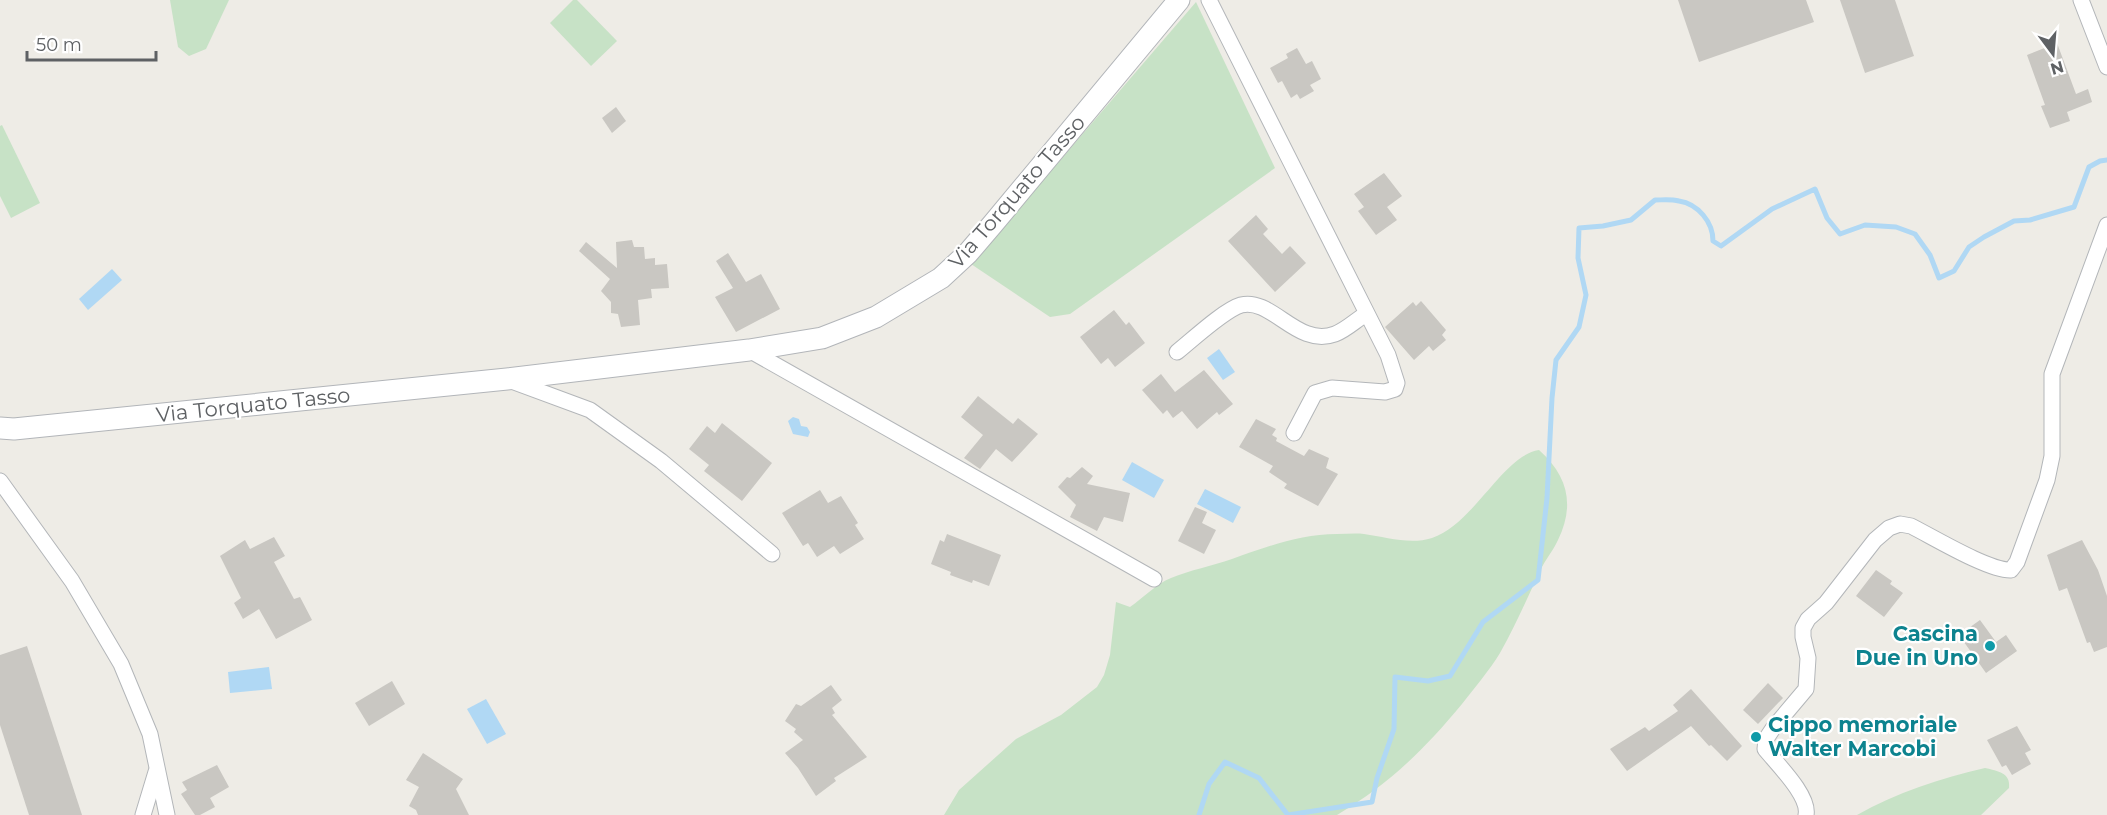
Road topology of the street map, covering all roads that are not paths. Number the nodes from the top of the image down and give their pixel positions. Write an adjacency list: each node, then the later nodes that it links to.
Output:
1 (1179, 0): 7 (street, Via Torquato Tasso)
2 (1209, 0): 6 (street)
3 (2080, 0): 4 (street)
4 (2107, 67)
5 (2107, 225): 18 (street)
6 (1366, 314): 8 (street); 11 (street)
7 (749, 350): 9 (street, Via Torquato Tasso); 14 (street)
8 (1177, 352)
9 (507, 379): 10 (street, Via Torquato Tasso); 13 (street, Via Torquato Tasso)
10 (0, 428)
11 (1294, 433)
12 (0, 481): 15 (street)
13 (772, 554)
14 (1154, 579)
15 (157, 769): 16 (street); 17 (street)
16 (143, 815)
17 (167, 815)
18 (1806, 815)

